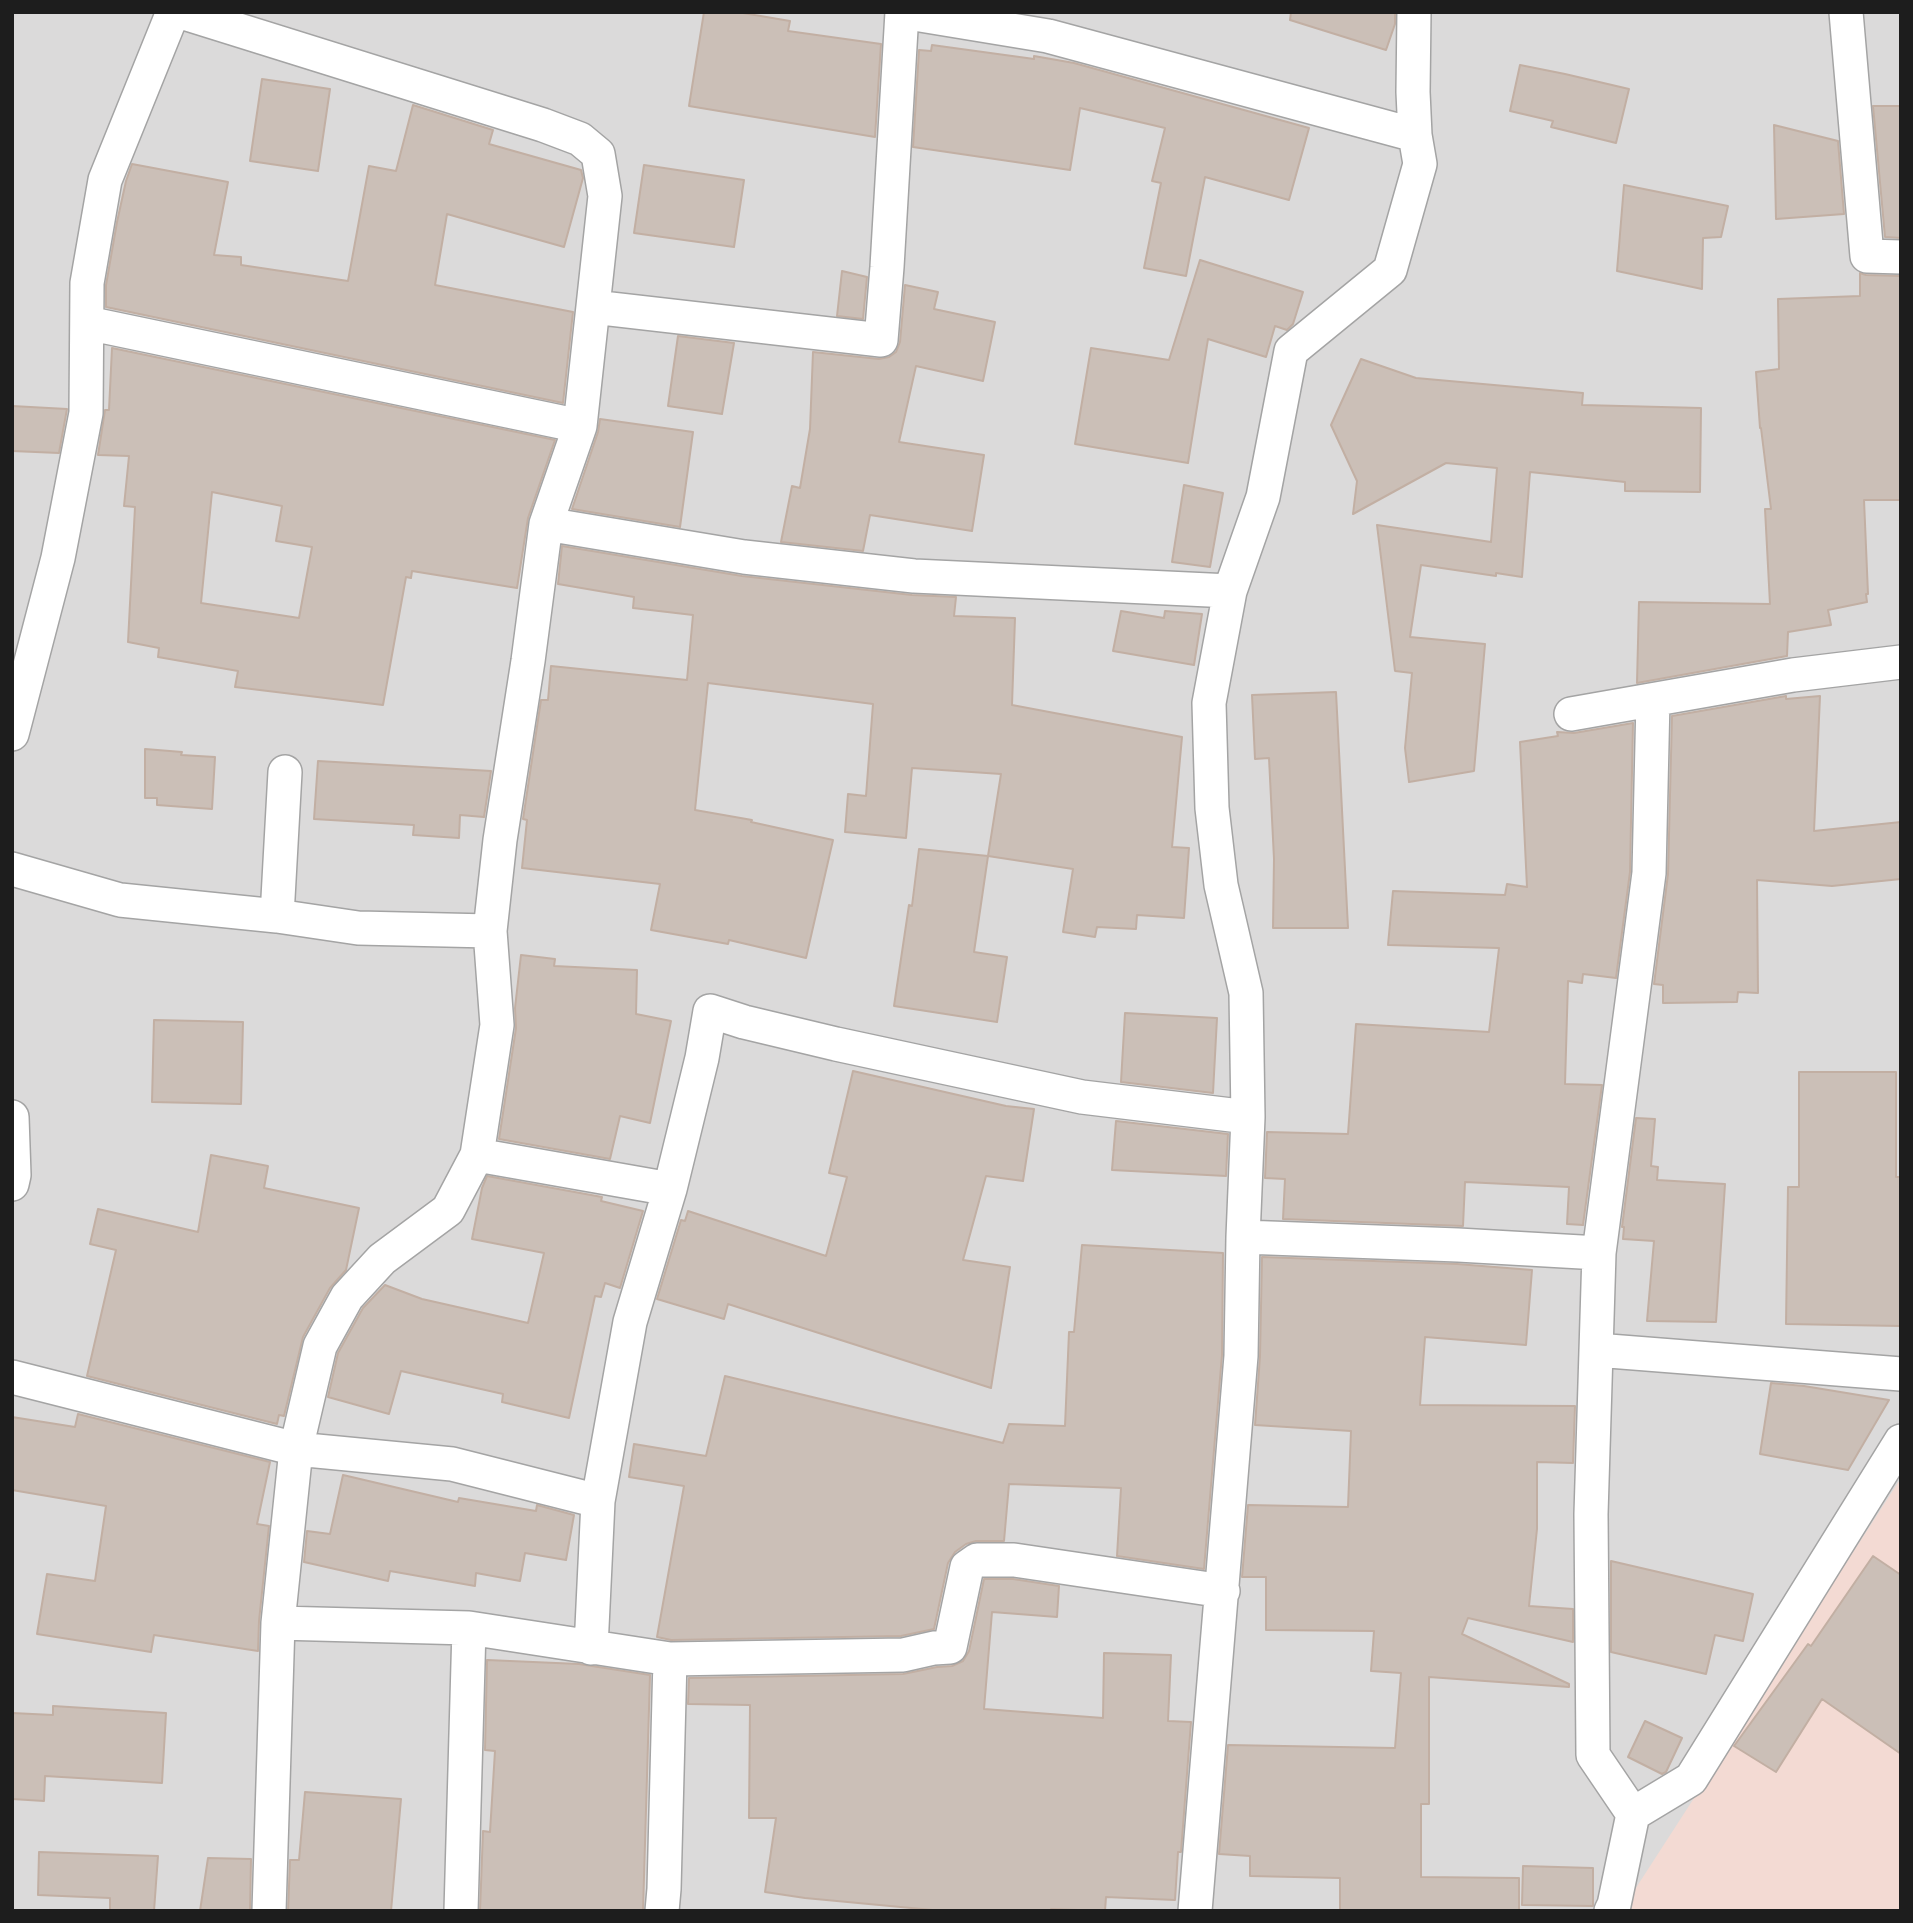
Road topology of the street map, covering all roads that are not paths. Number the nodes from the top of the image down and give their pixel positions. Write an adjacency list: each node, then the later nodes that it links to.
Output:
1 (173, 12): 9 (street)
2 (181, 12): 8 (street)
3 (902, 12): 6 (street); 8 (street)
4 (1414, 12): 6 (street)
5 (1846, 12): 7 (street)
6 (1415, 135): 12 (street)
7 (1901, 257)
8 (593, 307): 10 (street)
9 (87, 323): 10 (street); 16 (street)
10 (580, 426): 11 (street)
11 (546, 524): 12 (street); 20 (street)
12 (1230, 591): 22 (street)
13 (1901, 662): 14 (street)
14 (1653, 700): 15 (street); 27 (street)
15 (1571, 714)
16 (12, 734)
17 (285, 772): 19 (street)
18 (12, 869): 19 (street)
19 (277, 916): 20 (street)
20 (490, 931): 23 (street)
21 (12, 1117): 24 (street)
22 (1248, 1117): 25 (street); 26 (street)
23 (477, 1155): 25 (street); 32 (street)
24 (12, 1184)
25 (670, 1189): 33 (street)
26 (1243, 1237): 27 (street); 34 (street)
27 (1599, 1253): 28 (street)
28 (1596, 1350): 29 (street); 39 (street)
29 (1901, 1374)
30 (12, 1377): 32 (street)
31 (1901, 1441): 39 (street)
32 (296, 1449): 33 (street); 35 (street)
33 (598, 1501): 37 (street)
34 (1223, 1591): 38 (street); 43 (street)
35 (278, 1623): 36 (street); 40 (street)
36 (469, 1628): 37 (street); 41 (street)
37 (591, 1648): 38 (street)
38 (670, 1659): 42 (street)
39 (1633, 1814): 44 (street)
40 (269, 1911)
41 (461, 1911)
42 (662, 1911)
43 (1195, 1911)
44 (1611, 1911)

